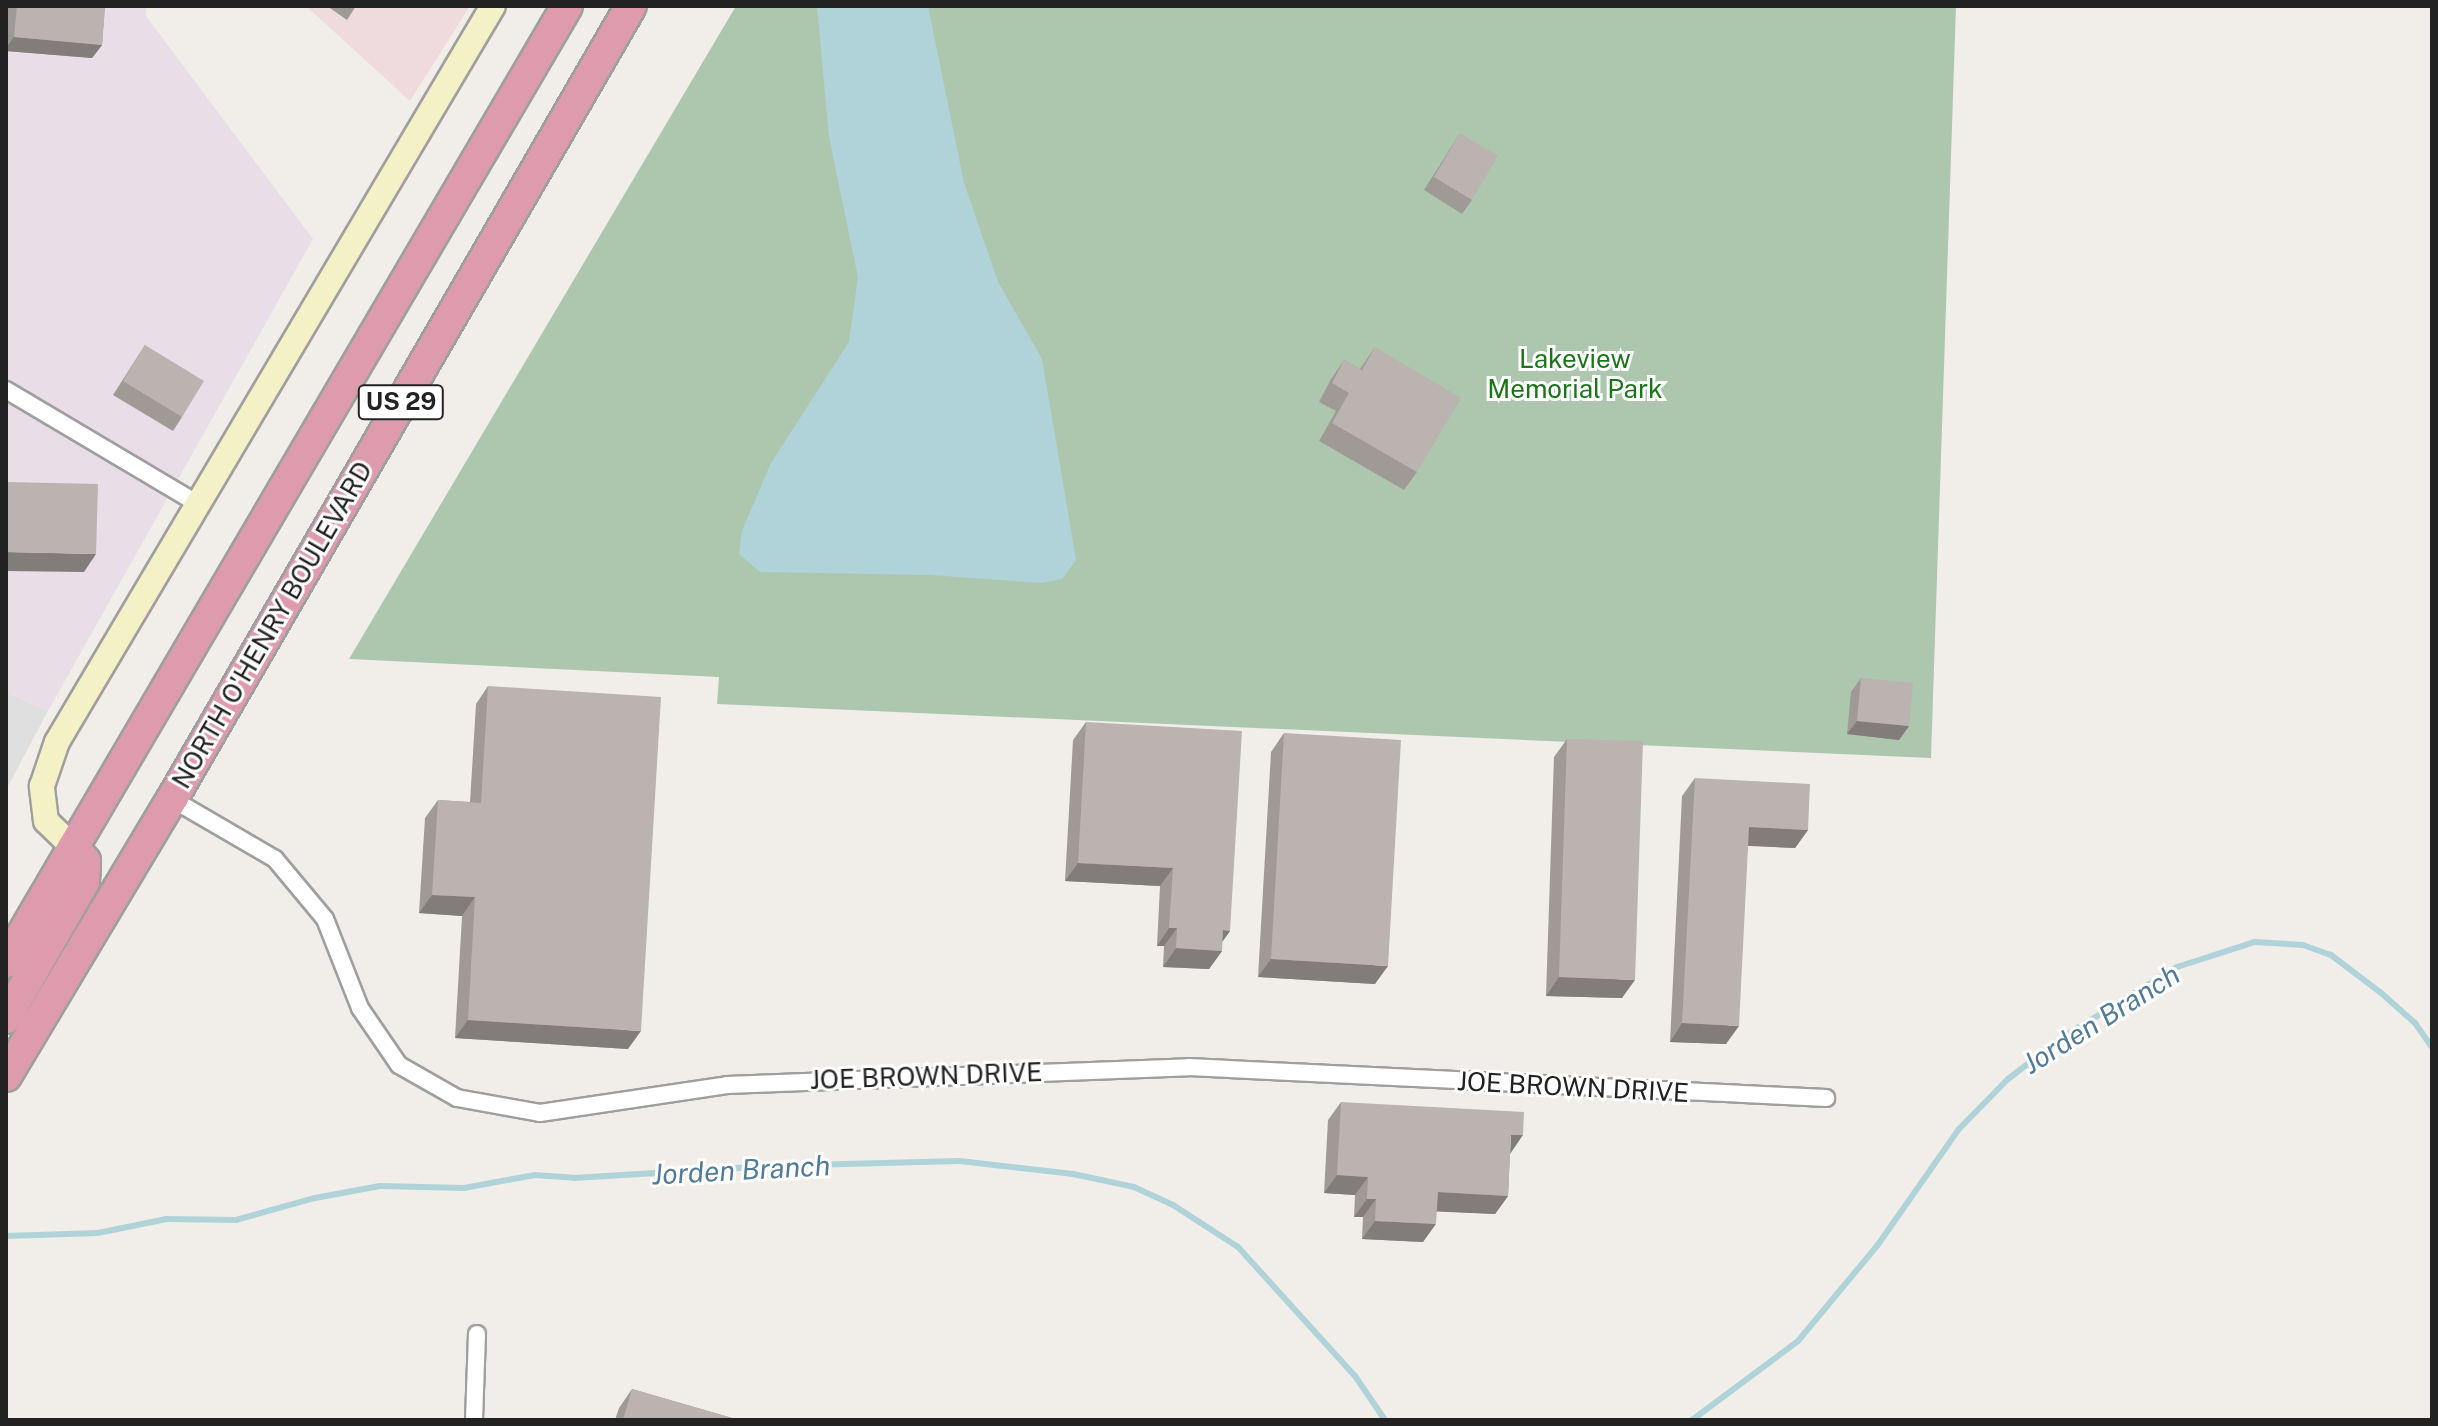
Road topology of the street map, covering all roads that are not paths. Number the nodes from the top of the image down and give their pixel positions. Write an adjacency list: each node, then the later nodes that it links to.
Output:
1 (493, 6): 5 (street)
2 (567, 6): 7 (highway, US 29)
3 (631, 6): 6 (highway, NORTH O'HENRY BOULEVARD / US 29)
4 (6, 390): 5 (street)
5 (200, 505): 7 (street)
6 (172, 799): 10 (highway, NORTH O'HENRY BOULEVARD / US 29); 11 (street, JOE BROWN DRIVE)
7 (73, 847): 8 (highway, US 29); 9 (highway)
8 (6, 962)
9 (6, 1018)
10 (6, 1076)
11 (1826, 1098)
12 (477, 1334): 13 (street)
13 (474, 1420)

